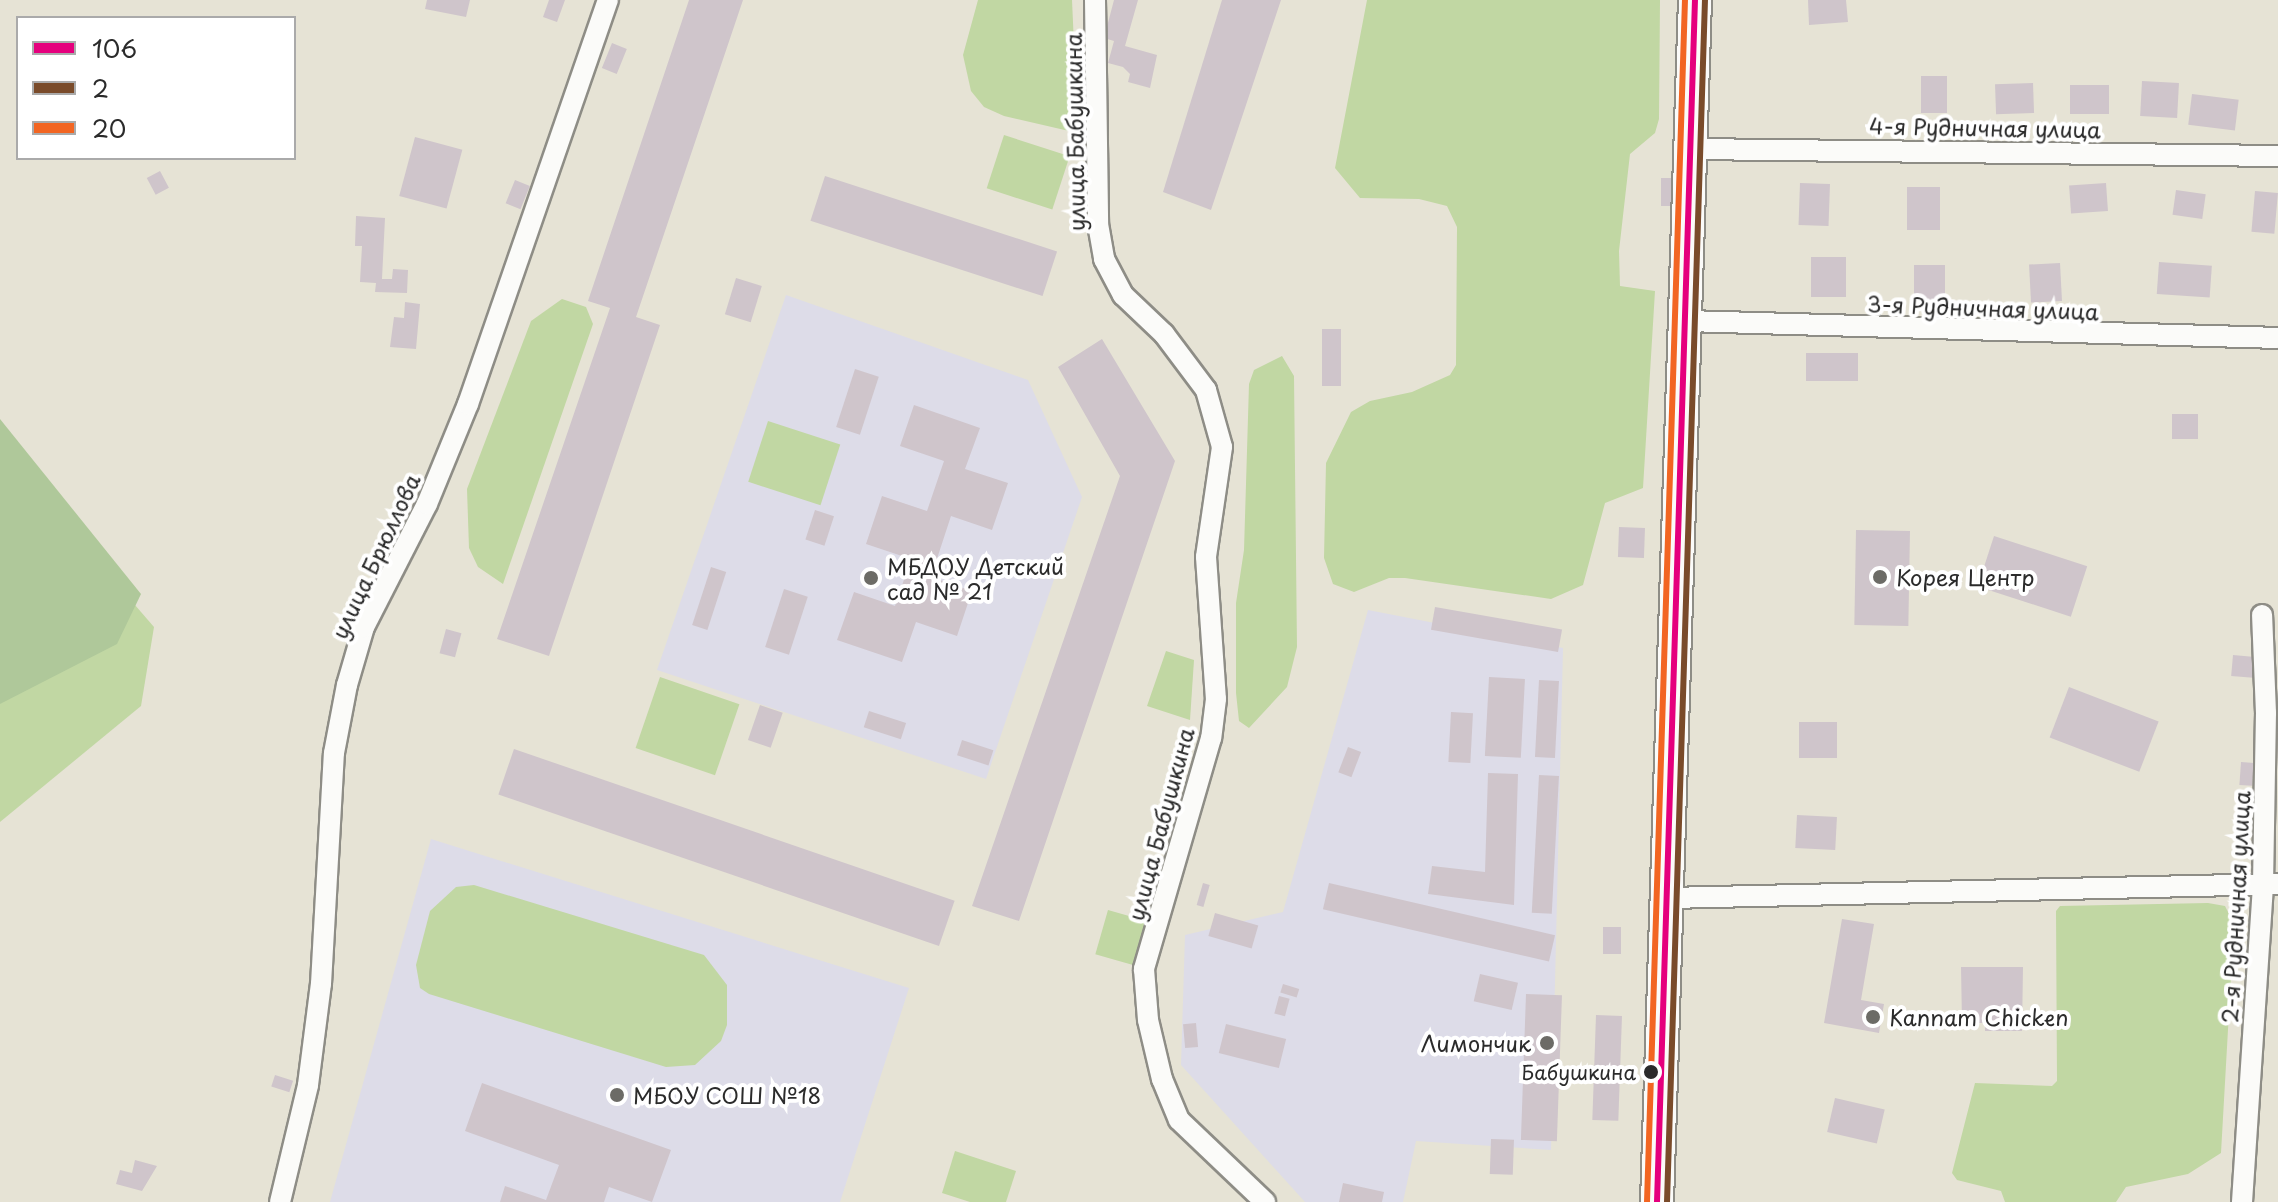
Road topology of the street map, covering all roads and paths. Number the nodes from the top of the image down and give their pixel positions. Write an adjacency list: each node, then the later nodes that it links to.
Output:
1 (608, 0): 11 (street, улица Брюллова)
2 (1095, 0): 12 (street, улица Бабушкина)
3 (1695, 0): 4 (main road)
4 (1691, 149): 5 (street, 4-я Рудничная улица); 6 (main road)
5 (2278, 156)
6 (1686, 321): 7 (street, 3-я Рудничная улица); 10 (main road)
7 (2278, 338)
8 (2262, 615): 9 (street, 2-я Рудничная улица)
9 (2270, 884): 10 (street); 14 (street, 2-я Рудничная улица)
10 (1668, 898): 13 (main road)
11 (280, 1202)
12 (1265, 1202)
13 (1657, 1202)
14 (2242, 1202)

